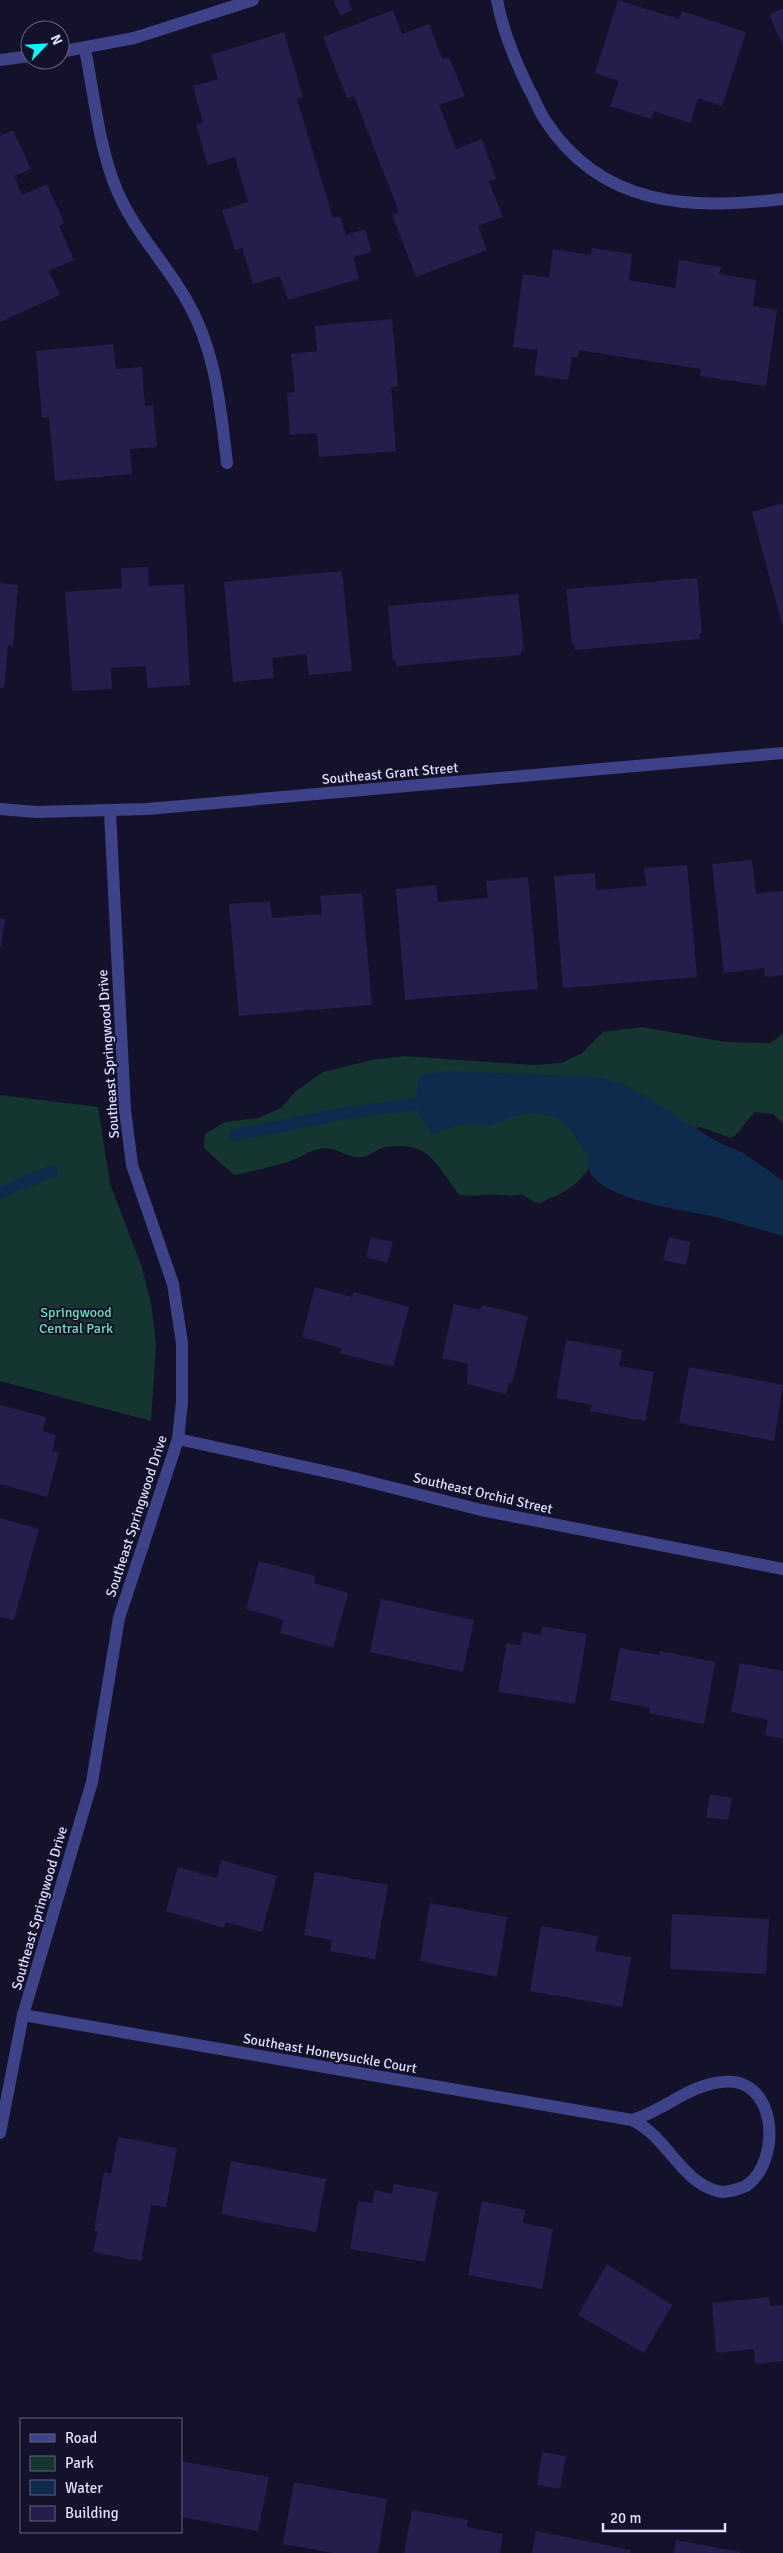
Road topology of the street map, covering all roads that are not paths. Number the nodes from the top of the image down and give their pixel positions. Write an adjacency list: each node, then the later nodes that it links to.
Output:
1 (253, 0): 3 (street)
2 (497, 0): 7 (street)
3 (85, 49): 4 (street); 8 (street)
4 (70, 51)
5 (20, 57): 6 (street)
6 (0, 60)
7 (783, 199)
8 (227, 463)
9 (783, 753): 11 (street, Southeast Grant Street)
10 (0, 809): 11 (street, Southeast Grant Street)
11 (110, 812): 12 (street, Southeast Springwood Drive)
12 (178, 1439): 13 (street, Southeast Orchid Street); 14 (street, Southeast Springwood Drive)
13 (783, 1569)
14 (23, 2015): 15 (street, Southeast Honeysuckle Court); 16 (street, Southeast Springwood Drive)
15 (632, 2120): 15 (street, Southeast Honeysuckle Court)
16 (0, 2133)

